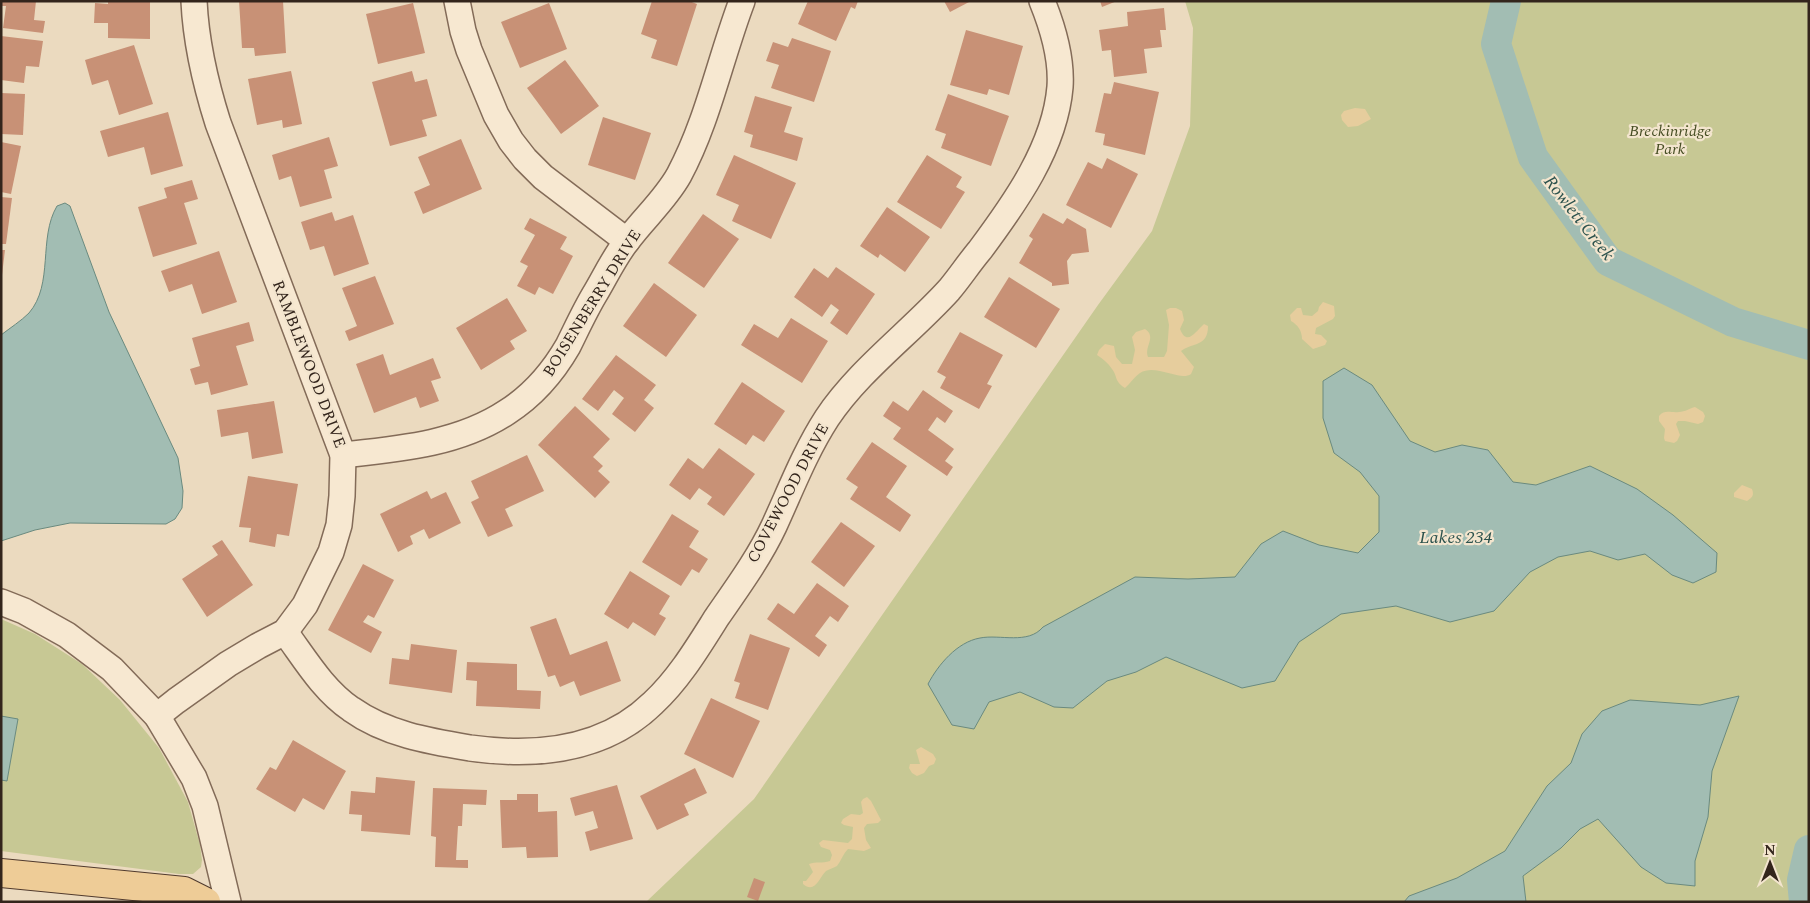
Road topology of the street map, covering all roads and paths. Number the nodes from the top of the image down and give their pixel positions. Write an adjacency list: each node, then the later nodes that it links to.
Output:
1 (194, 1): 6 (street, RAMBLEWOOD DRIVE)
2 (457, 1): 5 (street)
3 (742, 1): 5 (street, BOISENBERRY DRIVE)
4 (1042, 1): 8 (street, COVEWOOD DRIVE)
5 (627, 241): 6 (street, BOISENBERRY DRIVE)
6 (343, 455): 8 (street, RAMBLEWOOD DRIVE)
7 (1, 602): 9 (street)
8 (286, 632): 9 (street, RAMBLEWOOD DRIVE)
9 (157, 716): 12 (street)
10 (1, 873): 11 (main road)
11 (206, 902)
12 (228, 902)

